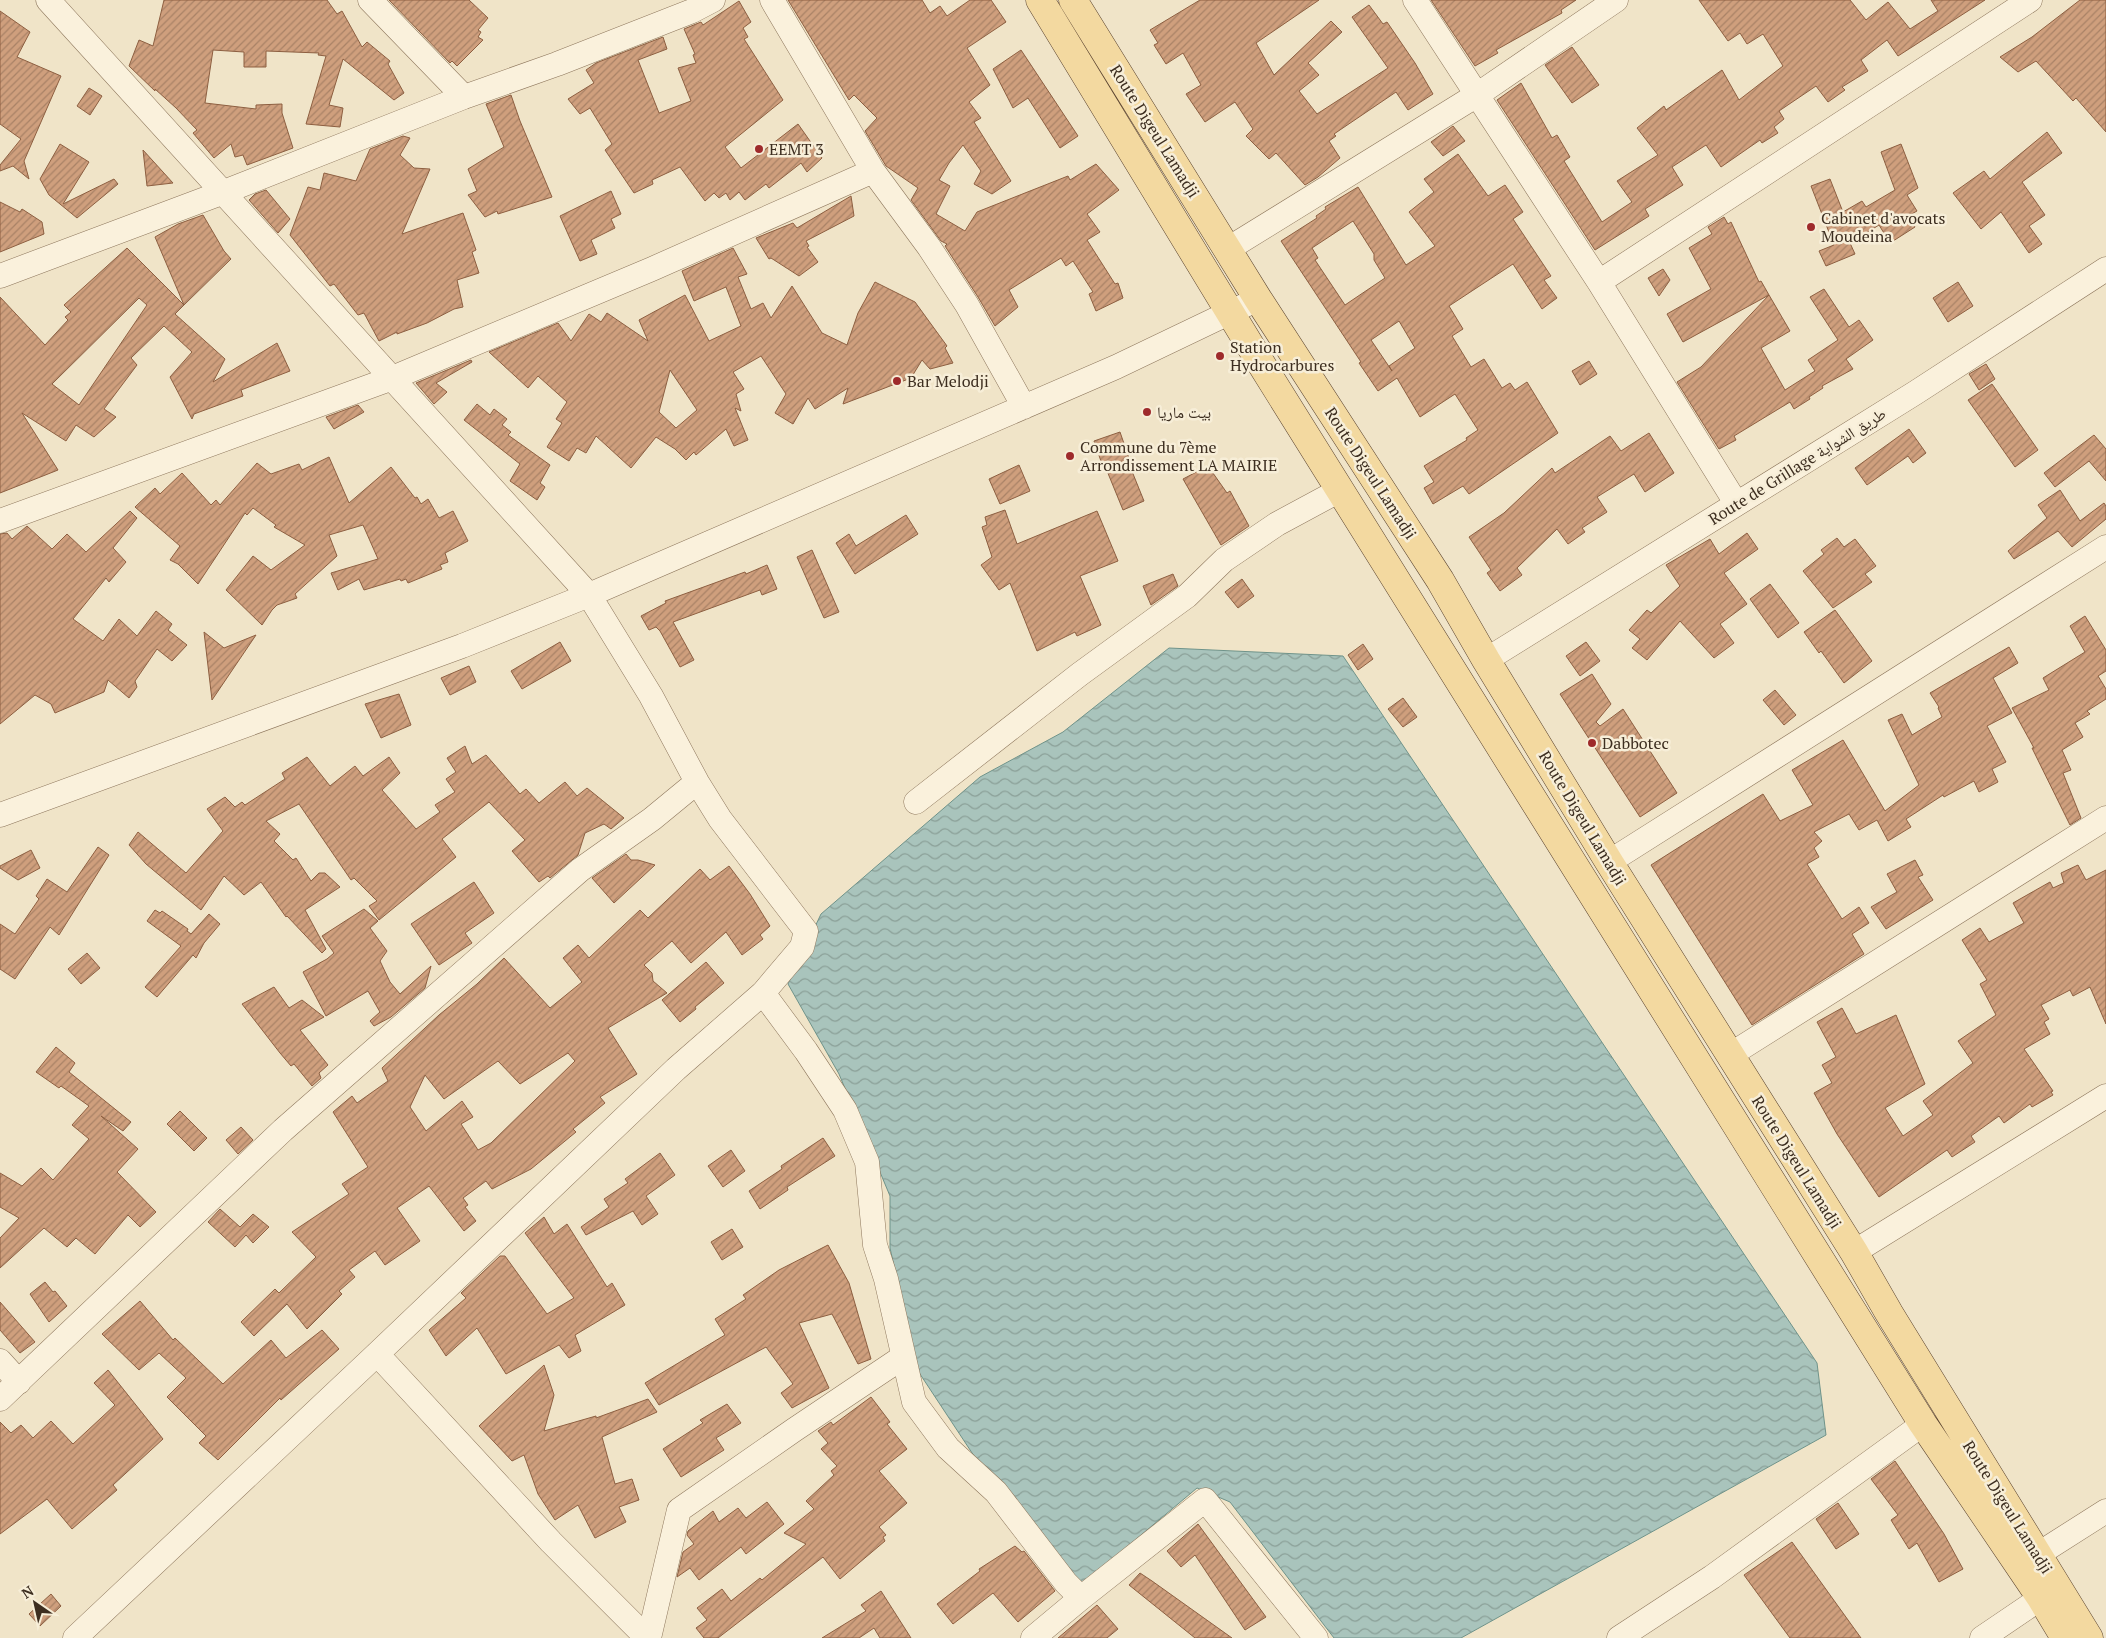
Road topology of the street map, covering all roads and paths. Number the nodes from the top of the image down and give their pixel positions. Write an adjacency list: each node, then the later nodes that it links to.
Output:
1 (48, 0): 13 (street)
2 (370, 0): 11 (street)
3 (714, 0): 11 (street)
4 (772, 0): 12 (street)
5 (1040, 0): 19 (main road)
6 (1073, 0): 14 (main road, Route Digeul Lamadji)
7 (1415, 0): 10 (street)
8 (1616, 0): 10 (street)
9 (2030, 0): 17 (street)
10 (1477, 95): 14 (street); 17 (street)
11 (464, 98): 13 (street)
12 (873, 170): 20 (street); 21 (street)
13 (224, 192): 15 (street); 20 (street)
14 (1228, 249): 18 (main road, Route Digeul Lamadji)
15 (0, 276)
16 (2103, 278): 23 (street, Route de Grillage طريق الشواية)
17 (1599, 282): 23 (street)
18 (1258, 299): 19 (street); 27 (main road, Route Digeul Lamadji)
19 (1230, 314): 21 (street); 22 (main road)
20 (390, 378): 24 (street); 26 (street)
21 (1024, 407): 26 (street)
22 (1340, 490): 29 (street); 42 (main road)
23 (1736, 503): 27 (street, Route de Grillage طريق الشواية)
24 (0, 521)
25 (2106, 546): 32 (street)
26 (589, 595): 28 (street); 30 (street)
27 (1486, 660): 32 (main road, Route Digeul Lamadji)
28 (697, 782): 33 (street); 40 (street)
29 (916, 802)
30 (0, 815)
31 (2106, 818): 34 (street)
32 (1609, 862): 34 (main road, Route Digeul Lamadji)
33 (763, 993): 37 (street); 38 (street)
34 (1730, 1055): 36 (main road, Route Digeul Lamadji)
35 (2106, 1096): 36 (street)
36 (1854, 1252): 44 (main road, Route Digeul Lamadji)
37 (377, 1354): 48 (street); 49 (street)
38 (903, 1357): 45 (street); 49 (street)
39 (0, 1361): 40 (street)
40 (20, 1382): 41 (street)
41 (0, 1399)
42 (1923, 1424): 46 (main road); 51 (street)
43 (2106, 1511): 44 (street)
44 (2037, 1555): 54 (main road, Route Digeul Lamadji)
45 (1081, 1598): 47 (street); 50 (street)
46 (2041, 1598): 52 (street); 53 (main road)
47 (1035, 1637)
48 (75, 1638)
49 (648, 1638)
50 (1316, 1638)
51 (1619, 1638)
52 (1982, 1638)
53 (2065, 1638)
54 (2089, 1638)

